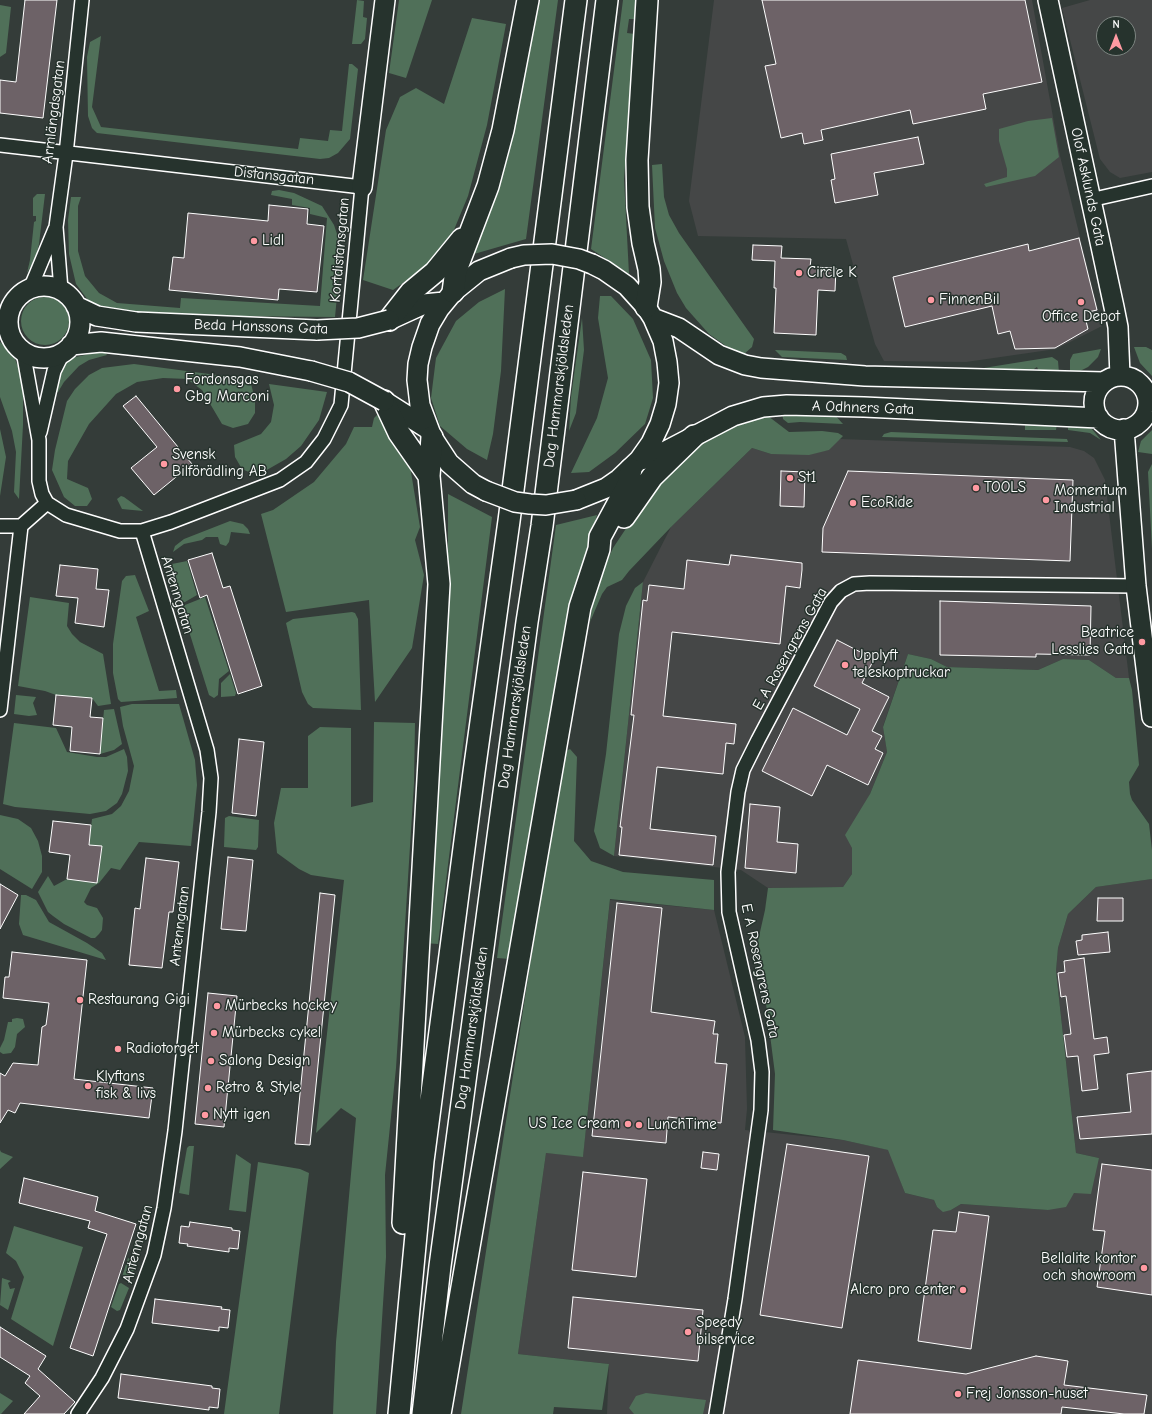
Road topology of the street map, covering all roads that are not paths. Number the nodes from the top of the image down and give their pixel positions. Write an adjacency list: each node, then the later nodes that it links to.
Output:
1 (82, 0): 9 (street, Armlängdsgatan)
2 (385, 0): 10 (street)
3 (528, 0): 14 (main road)
4 (576, 0): 44 (main road, Dag Hammarskjöldsleden)
5 (607, 0): 45 (main road, Dag Hammarskjöldsleden)
6 (647, 0): 20 (main road)
7 (1048, 0): 12 (street, Olof Asklunds Gata)
8 (0, 145): 9 (street, Distansgatan)
9 (66, 154): 10 (street, Distansgatan); 13 (street, Armlängdsgatan)
10 (362, 186): 37 (street, Kortdistansgatan)
11 (1152, 186): 12 (street)
12 (1090, 200): 24 (street, Olof Asklunds Gata)
13 (56, 227): 15 (street, Armlängdsgatan); 16 (street, Armlängdsgatan)
14 (471, 228): 17 (main road); 21 (main road)
15 (30, 289): 16 (street); 18 (street)
16 (61, 290): 19 (street, Beda Hanssons Gata)
17 (448, 297): 20 (street, bridge); 21 (street, Beda Hanssons Gata); 29 (street)
18 (8, 304): 22 (street)
19 (76, 306): 21 (street, Beda Hanssons Gata, bridge); 23 (street)
20 (649, 312): 24 (street); 32 (street)
21 (389, 320)
22 (13, 341): 23 (street, Beda Hanssons Gata); 31 (street)
23 (67, 349): 25 (street, Beda Hanssons Gata, bridge); 31 (street)
24 (1112, 379): 26 (street); 27 (street)
25 (384, 401): 29 (street, Beda Hanssons Gata); 33 (main road)
26 (1150, 404): 28 (street)
27 (1099, 418): 28 (street, A Odhners Gata); 30 (street, A Odhners Gata)
28 (1124, 429): 39 (street)
29 (430, 433): 32 (street, bridge); 33 (main road)
30 (694, 436): 32 (street, A Odhners Gata); 38 (main road)
31 (39, 440): 34 (street)
32 (635, 465): 38 (main road)
33 (429, 476): 43 (main road)
34 (47, 503): 36 (street); 37 (street)
35 (0, 526): 36 (street)
36 (21, 526): 40 (street)
37 (142, 531): 42 (street, Antenngatan)
38 (599, 549): 46 (main road)
39 (1136, 586): 41 (street); 47 (street, E A Rosengrens Gata)
40 (0, 710)
41 (1152, 716)
42 (78, 1414)
43 (392, 1414)
44 (400, 1414)
45 (423, 1414)
46 (440, 1414)
47 (716, 1414)

